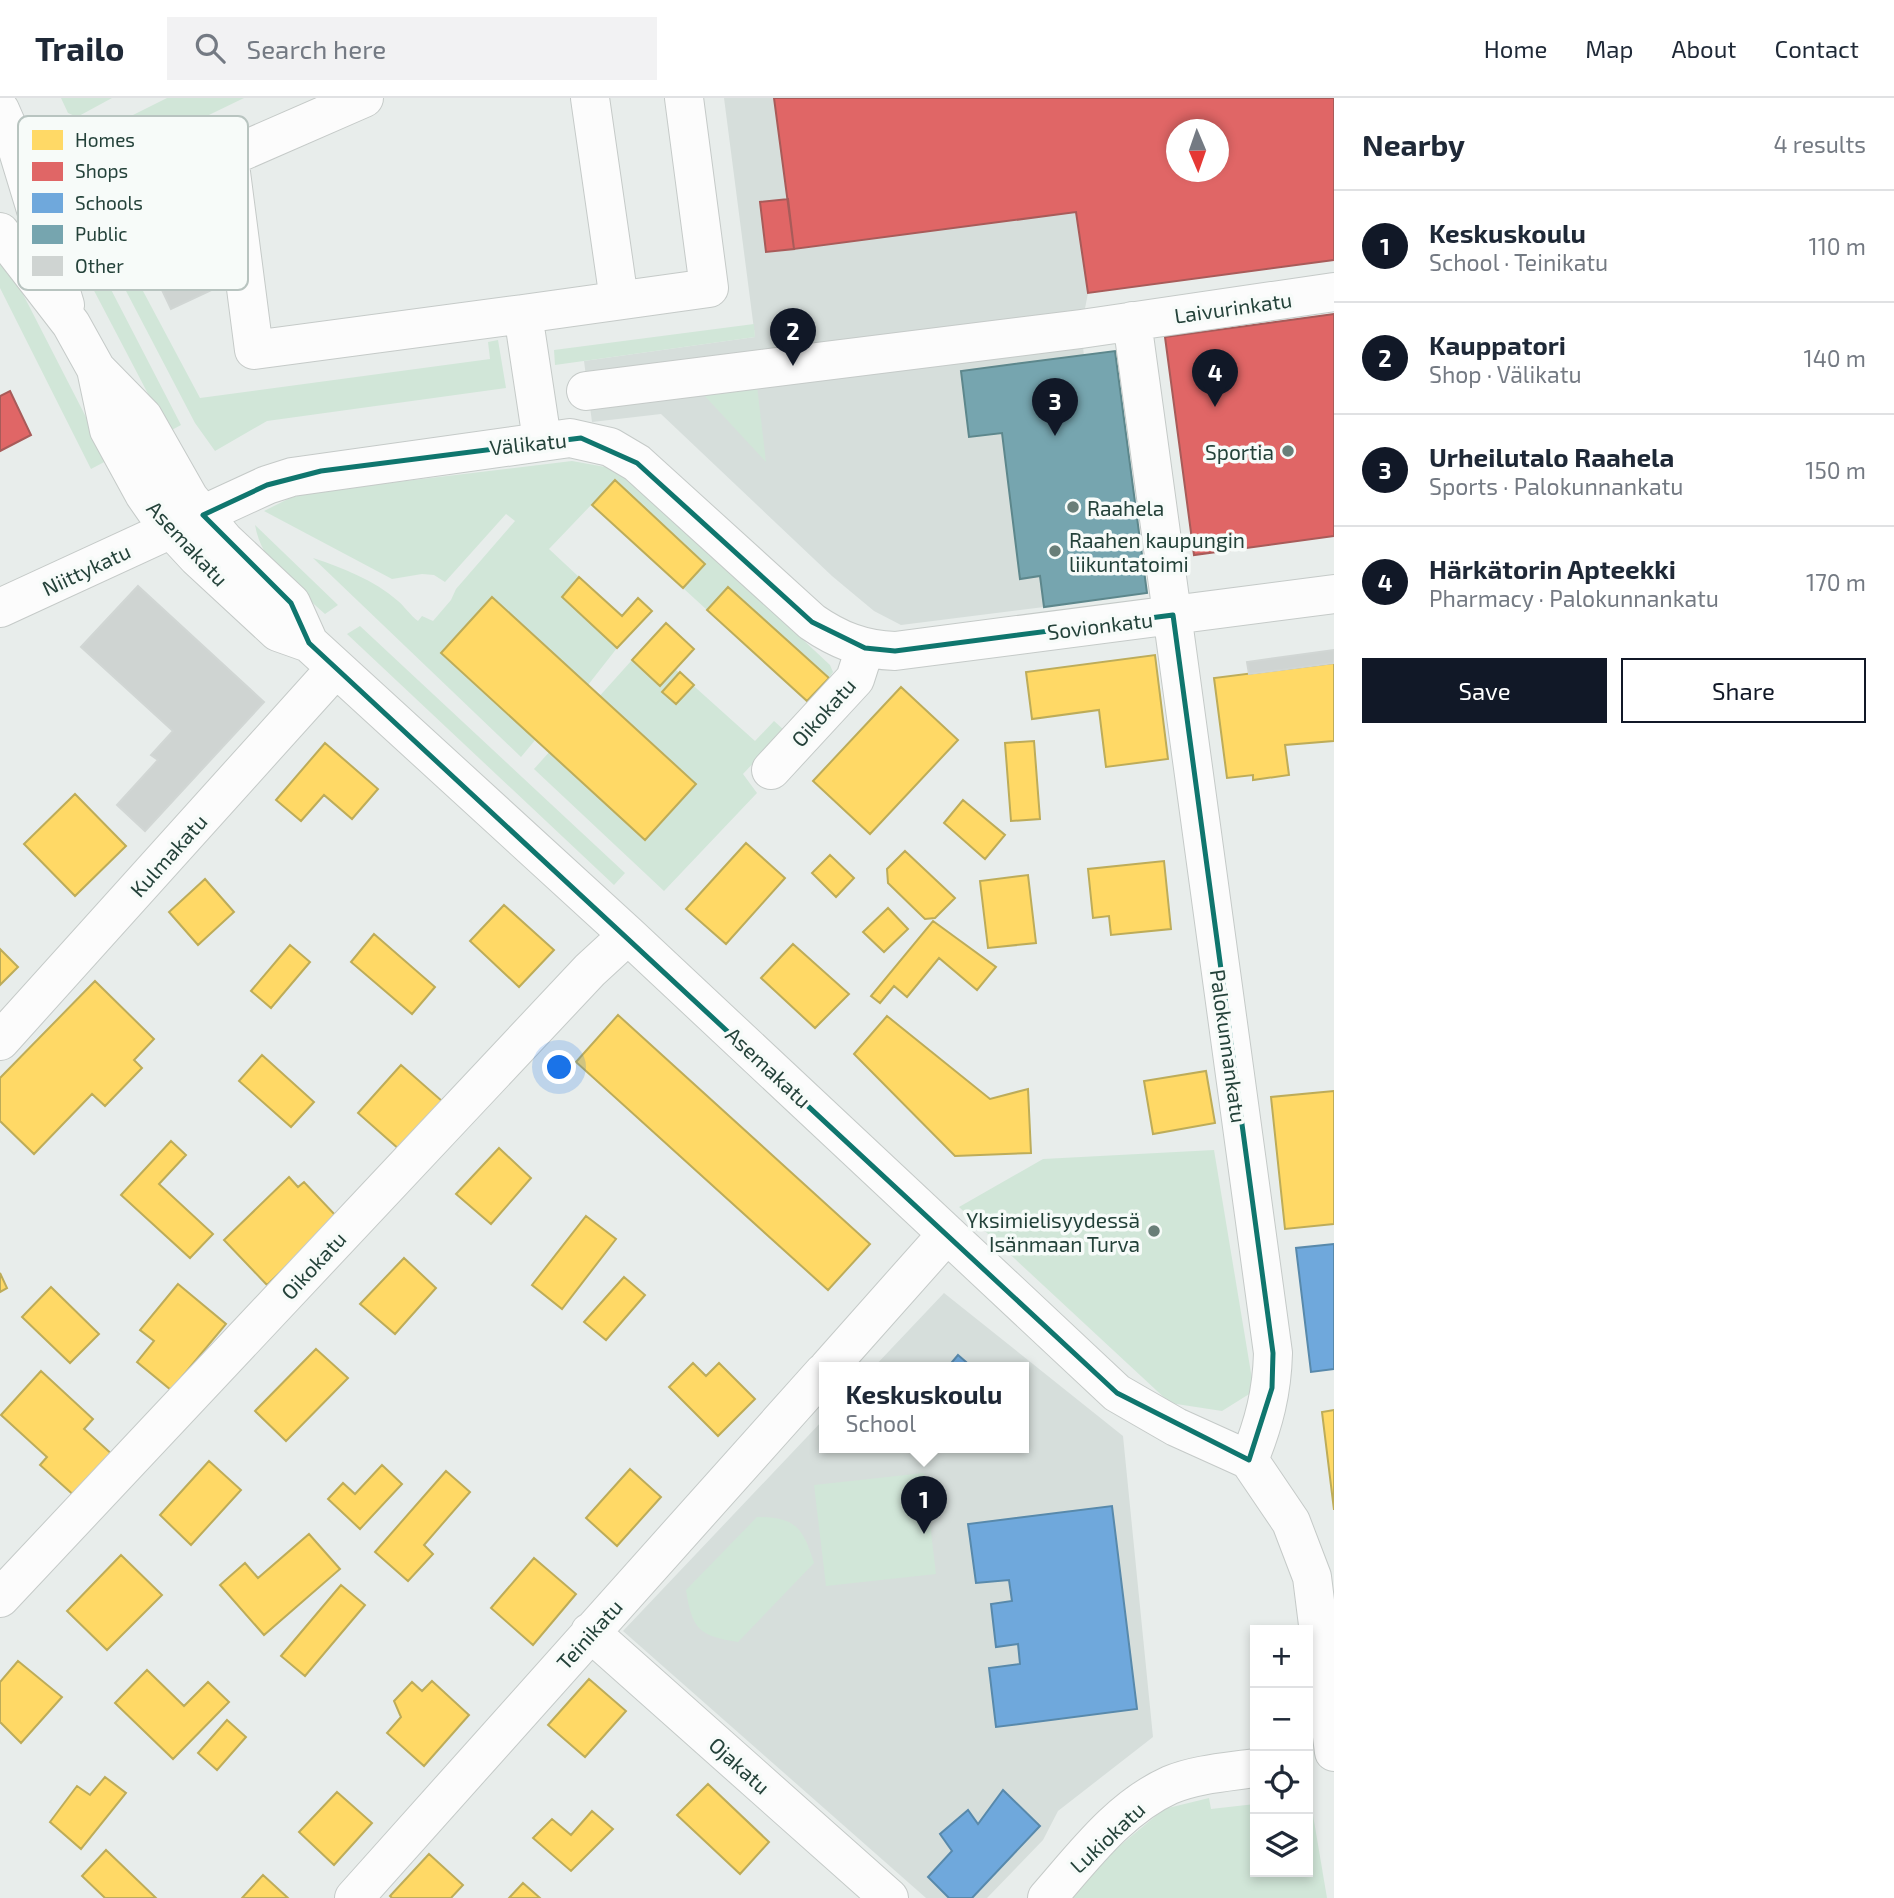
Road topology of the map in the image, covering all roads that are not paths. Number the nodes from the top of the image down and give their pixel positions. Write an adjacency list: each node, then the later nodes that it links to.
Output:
1 (363, 98): 5 (street)
2 (590, 98): 13 (street)
3 (684, 98): 13 (street)
4 (0, 110): 6 (street, Asemakatu)
5 (248, 149)
6 (18, 151)
7 (0, 232): 8 (street, Asemakatu)
8 (18, 255)
9 (45, 290): 16 (street, Asemakatu)
10 (60, 290): 16 (street, Asemakatu)
11 (246, 290): 14 (street)
12 (1334, 292): 15 (street, Laivurinkatu)
13 (619, 300): 14 (street)
14 (523, 314): 18 (street)
15 (1132, 321): 17 (street, Laivurinkatu); 22 (street, Palokunnankatu)
16 (71, 324): 19 (street, Asemakatu)
17 (586, 391)
18 (542, 440): 19 (street, Välikatu); 23 (street, Välikatu)
19 (187, 522): 21 (street, Niittykatu); 24 (street, Asemakatu)
20 (1334, 594): 22 (street, Sovionkatu)
21 (0, 608)
22 (1174, 615): 23 (street, Sovionkatu); 31 (street, Palokunnankatu)
23 (865, 648): 25 (street, Oikokatu)
24 (322, 656): 26 (street, Asemakatu); 27 (street, Kulmakatu)
25 (771, 770)
26 (628, 935): 28 (street, Asemakatu); 33 (street, Oikokatu)
27 (0, 1041)
28 (947, 1234): 29 (street, Teinikatu); 31 (street, Asemakatu)
29 (833, 1362)
30 (819, 1378): 34 (street, Teinikatu)
31 (1250, 1460): 32 (street)
32 (1323, 1576): 35 (street)
33 (0, 1598)
34 (590, 1632): 39 (street, Teinikatu); 40 (street, Ojakatu)
35 (1334, 1752)
36 (1334, 1760): 37 (street)
37 (1313, 1762)
38 (1250, 1769): 41 (street, Lukiokatu)
39 (354, 1898)
40 (889, 1898)
41 (1047, 1898)

